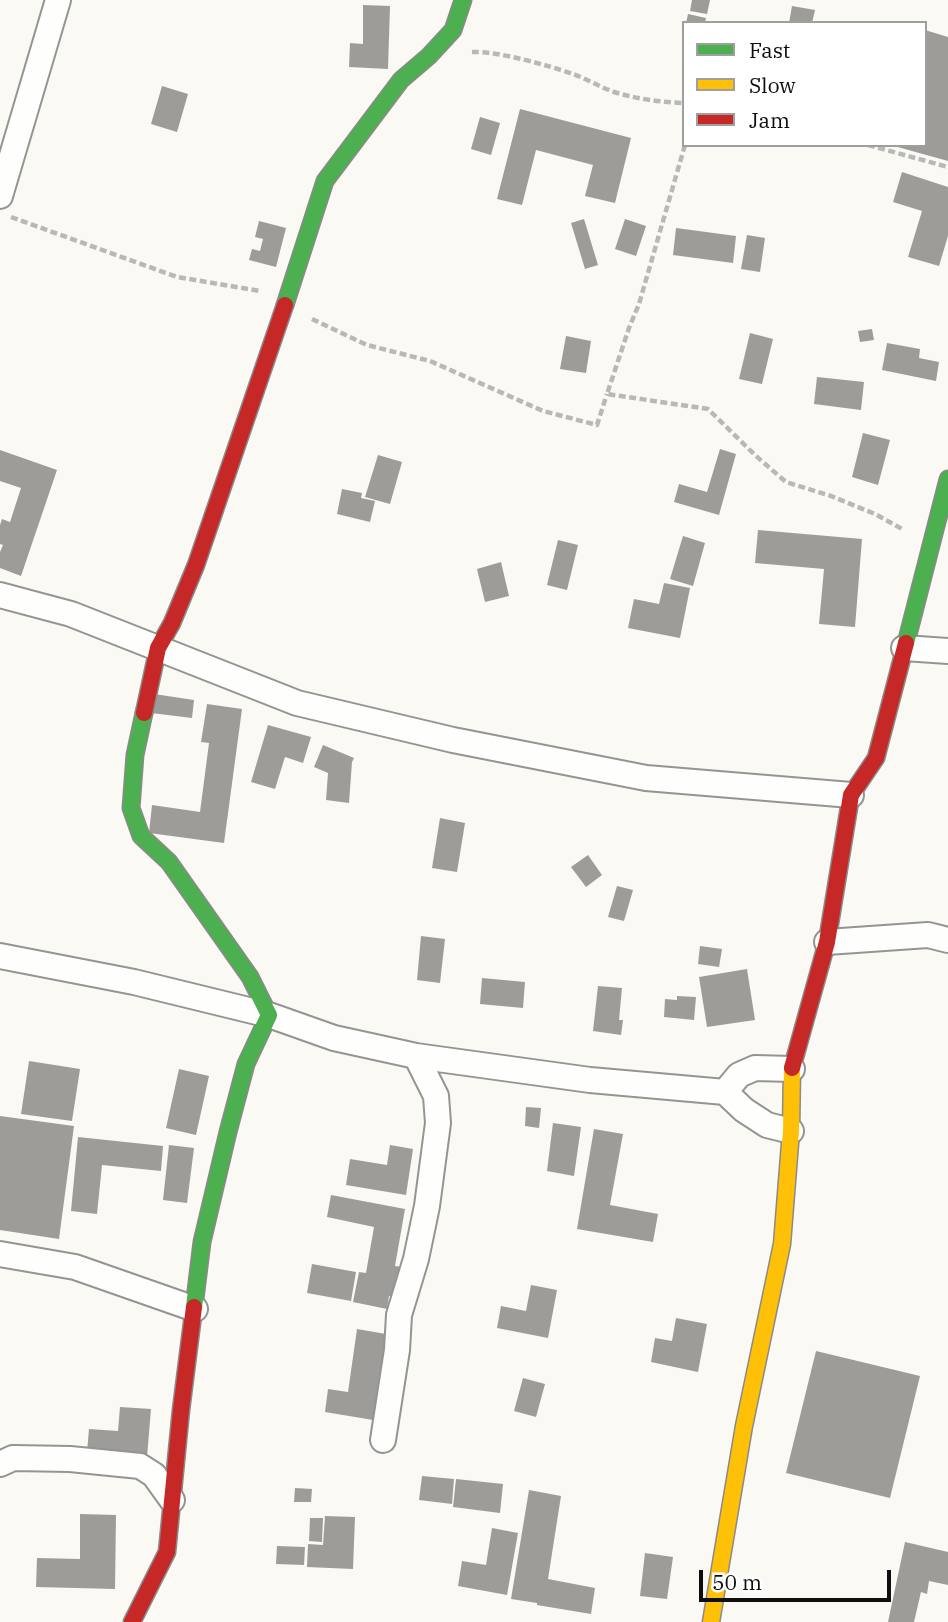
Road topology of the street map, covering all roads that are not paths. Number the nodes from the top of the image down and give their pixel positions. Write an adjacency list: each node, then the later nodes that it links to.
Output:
1 (58, 0): 3 (street)
2 (463, 0): 6 (street)
3 (0, 196)
4 (948, 479): 7 (street)
5 (0, 595): 6 (street)
6 (158, 648): 9 (street); 13 (street)
7 (904, 648): 8 (street); 9 (street)
8 (948, 650)
9 (851, 795): 11 (street)
10 (948, 940): 11 (street)
11 (827, 942): 15 (street)
12 (0, 956): 13 (street)
13 (269, 1015): 14 (street); 19 (street)
14 (416, 1056): 16 (street); 20 (street)
15 (792, 1069): 16 (street); 17 (street)
16 (725, 1092): 17 (street)
17 (791, 1131): 24 (street)
18 (0, 1254): 19 (street)
19 (195, 1309): 22 (street)
20 (383, 1440)
21 (0, 1464): 22 (street)
22 (172, 1500): 23 (street)
23 (132, 1622)
24 (711, 1622)

